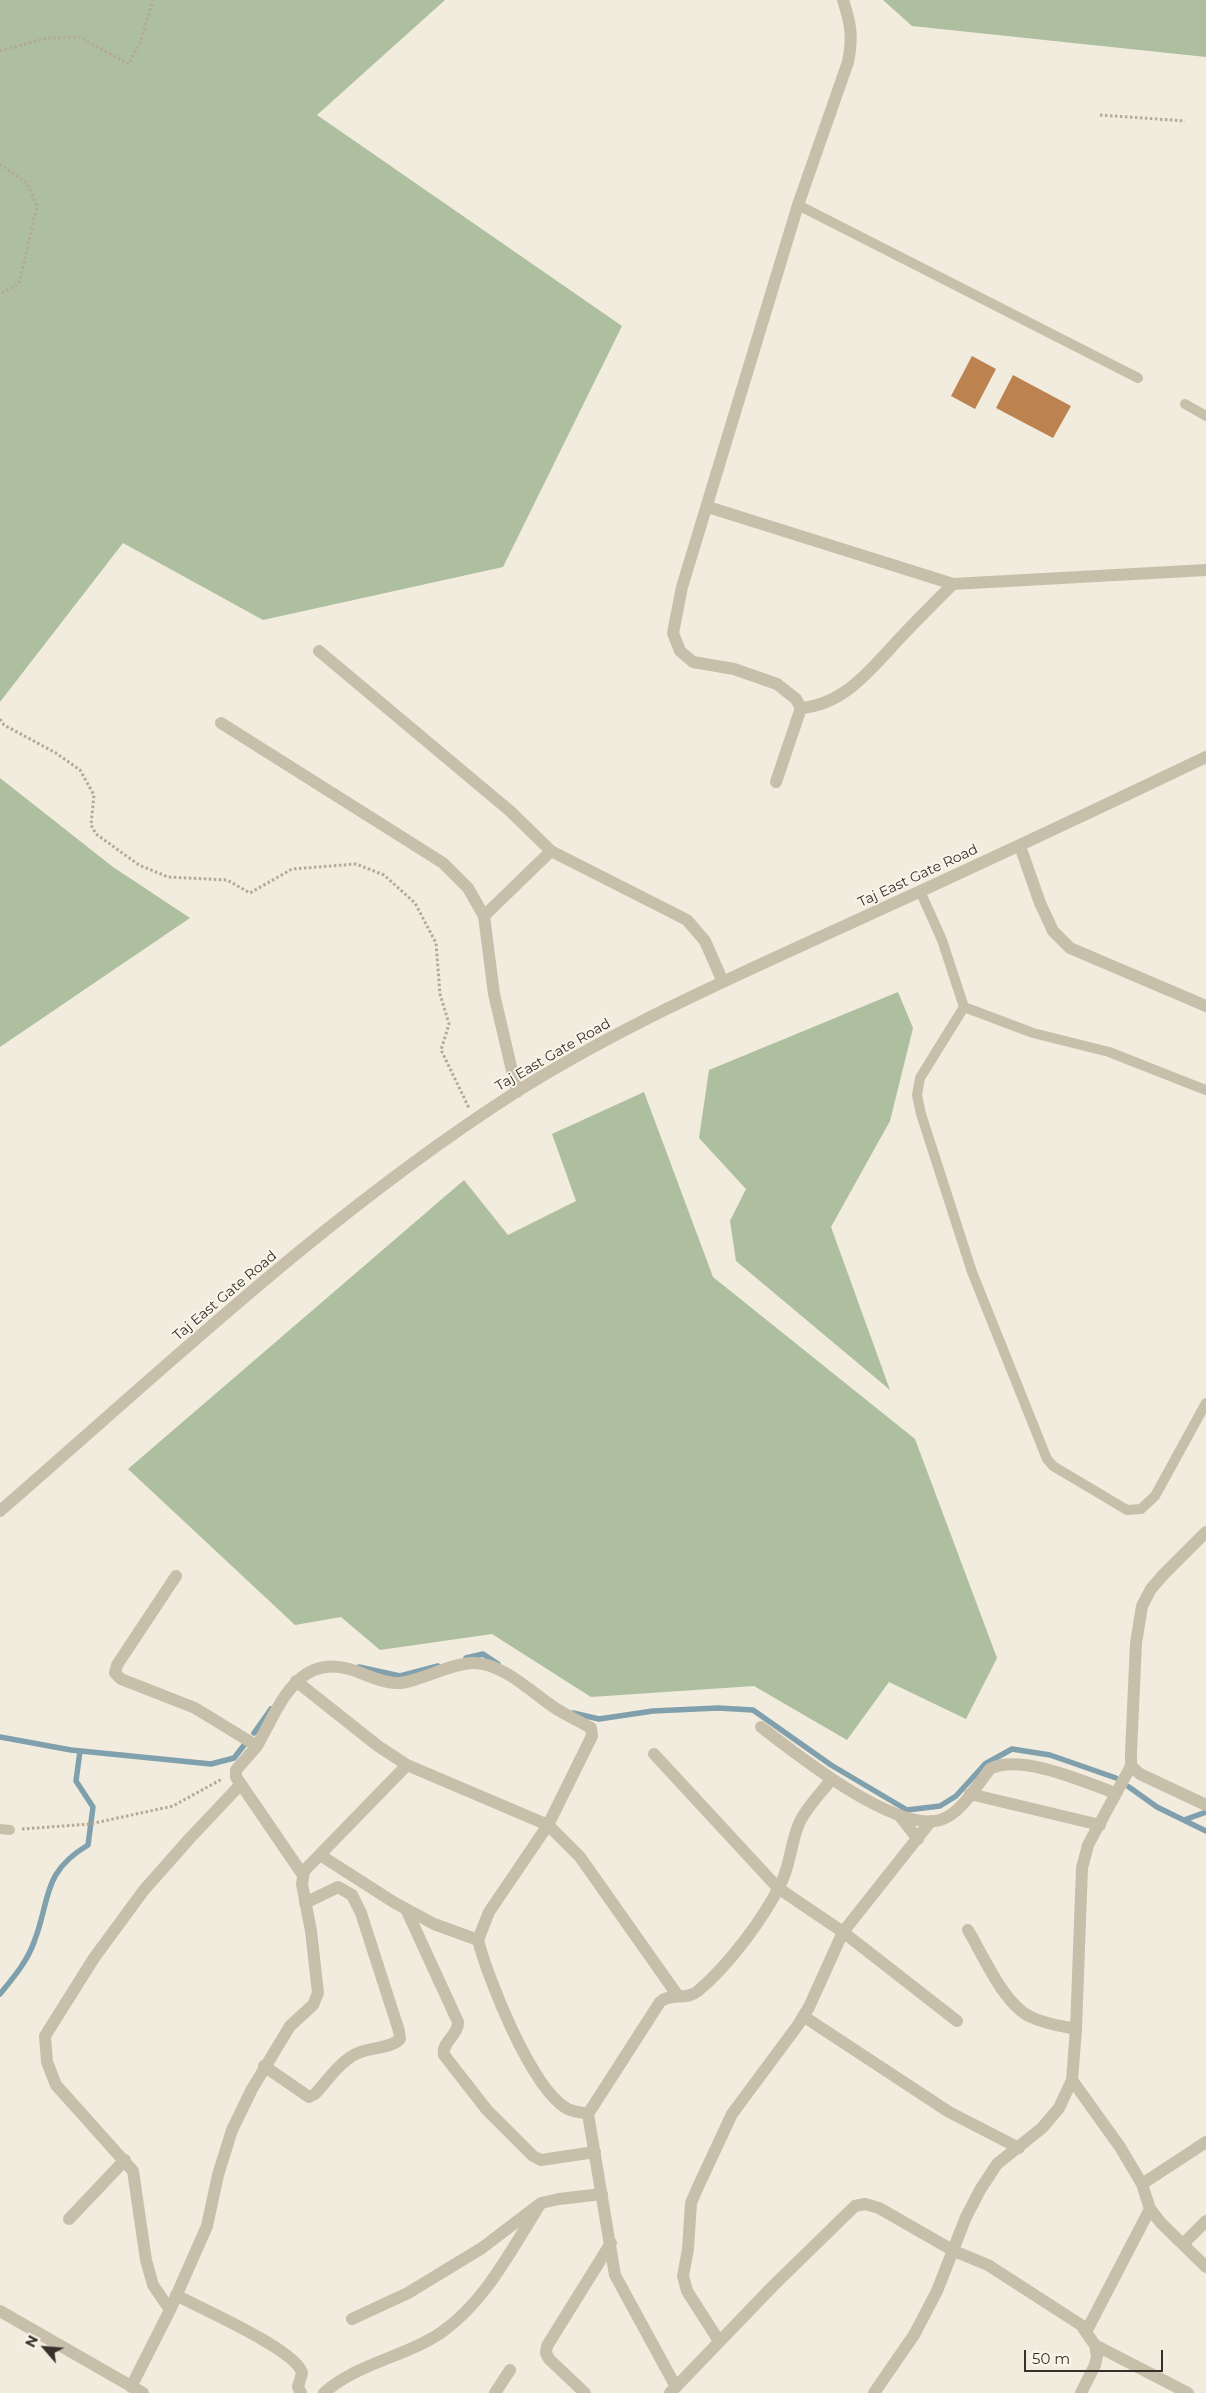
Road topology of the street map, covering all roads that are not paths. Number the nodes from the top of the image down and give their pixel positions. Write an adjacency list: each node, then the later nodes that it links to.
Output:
1 (843, 0): 2 (street)
2 (798, 205): 3 (lane); 6 (street)
3 (1138, 378)
4 (1185, 404): 5 (lane)
5 (1206, 416)
6 (708, 507): 8 (street); 10 (street)
7 (1206, 570): 8 (street)
8 (953, 584): 10 (street)
9 (319, 651): 15 (street)
10 (800, 708): 13 (street)
11 (222, 723): 17 (street)
12 (1206, 757): 14 (street, Taj East Gate Road)
13 (776, 782)
14 (1020, 846): 16 (street, Taj East Gate Road); 19 (street)
15 (551, 851): 17 (street); 18 (street)
16 (920, 891): 18 (street, Taj East Gate Road); 20 (lane)
17 (484, 916): 22 (street)
18 (722, 982): 22 (street, Taj East Gate Road)
19 (1206, 1006)
20 (964, 1007): 21 (lane); 23 (lane)
21 (1206, 1090)
22 (517, 1092): 24 (street, Taj East Gate Road)
23 (1206, 1403)
24 (0, 1512)
25 (1206, 1532): 32 (street)
26 (176, 1576): 29 (street)
27 (296, 1681): 29 (street); 31 (street); 40 (street)
28 (761, 1727): 33 (street)
29 (257, 1746): 34 (street)
30 (654, 1754): 45 (street)
31 (407, 1765): 40 (street); 43 (street)
32 (1131, 1766): 35 (street); 37 (street)
33 (832, 1780): 38 (street); 45 (street)
34 (241, 1784): 44 (street); 61 (street)
35 (1115, 1793): 36 (street); 41 (street)
36 (970, 1794): 39 (street); 41 (street)
37 (1205, 1802)
38 (899, 1815): 39 (street); 42 (street)
39 (931, 1821): 42 (street)
40 (548, 1825): 50 (street); 51 (street)
41 (1100, 1826): 54 (street)
42 (918, 1839): 49 (street)
43 (320, 1854): 44 (street); 47 (street)
44 (303, 1875): 46 (street)
45 (778, 1888): 49 (street); 51 (street)
46 (305, 1903): 55 (street); 55 (street)
47 (406, 1909): 50 (street); 60 (street)
48 (968, 1930): 54 (street)
49 (843, 1932): 52 (street); 53 (street)
50 (478, 1940): 57 (street)
51 (678, 1996): 57 (street)
52 (803, 2016): 59 (street); 77 (street)
53 (957, 2021)
54 (1076, 2029): 56 (street)
55 (264, 2066): 72 (street)
56 (1072, 2080): 59 (street); 62 (street)
57 (588, 2114): 60 (street)
58 (1206, 2142): 62 (street)
59 (1019, 2148): 70 (street)
60 (595, 2152): 63 (street)
61 (125, 2160): 66 (street); 73 (street)
62 (1142, 2184): 65 (street)
63 (602, 2194): 64 (street); 68 (street)
64 (541, 2203): 75 (street); 84 (street)
65 (1150, 2209): 69 (street); 76 (street)
66 (69, 2219)
67 (1206, 2221): 69 (street)
68 (611, 2243): 81 (street); 86 (street)
69 (1183, 2244): 71 (street)
70 (954, 2251): 76 (street); 77 (street); 87 (street)
71 (1206, 2267)
72 (176, 2295): 73 (street); 83 (street)
73 (170, 2310): 80 (street)
74 (0, 2312): 80 (street)
75 (352, 2319)
76 (1086, 2332): 78 (street)
77 (719, 2341): 81 (street)
78 (1094, 2345): 88 (street); 89 (street)
79 (510, 2370): 85 (street)
80 (131, 2386): 82 (street)
81 (673, 2390)
82 (143, 2393)
83 (301, 2393)
84 (325, 2393)
85 (495, 2393)
86 (585, 2393)
87 (874, 2393)
88 (1081, 2393)
89 (1188, 2393)

